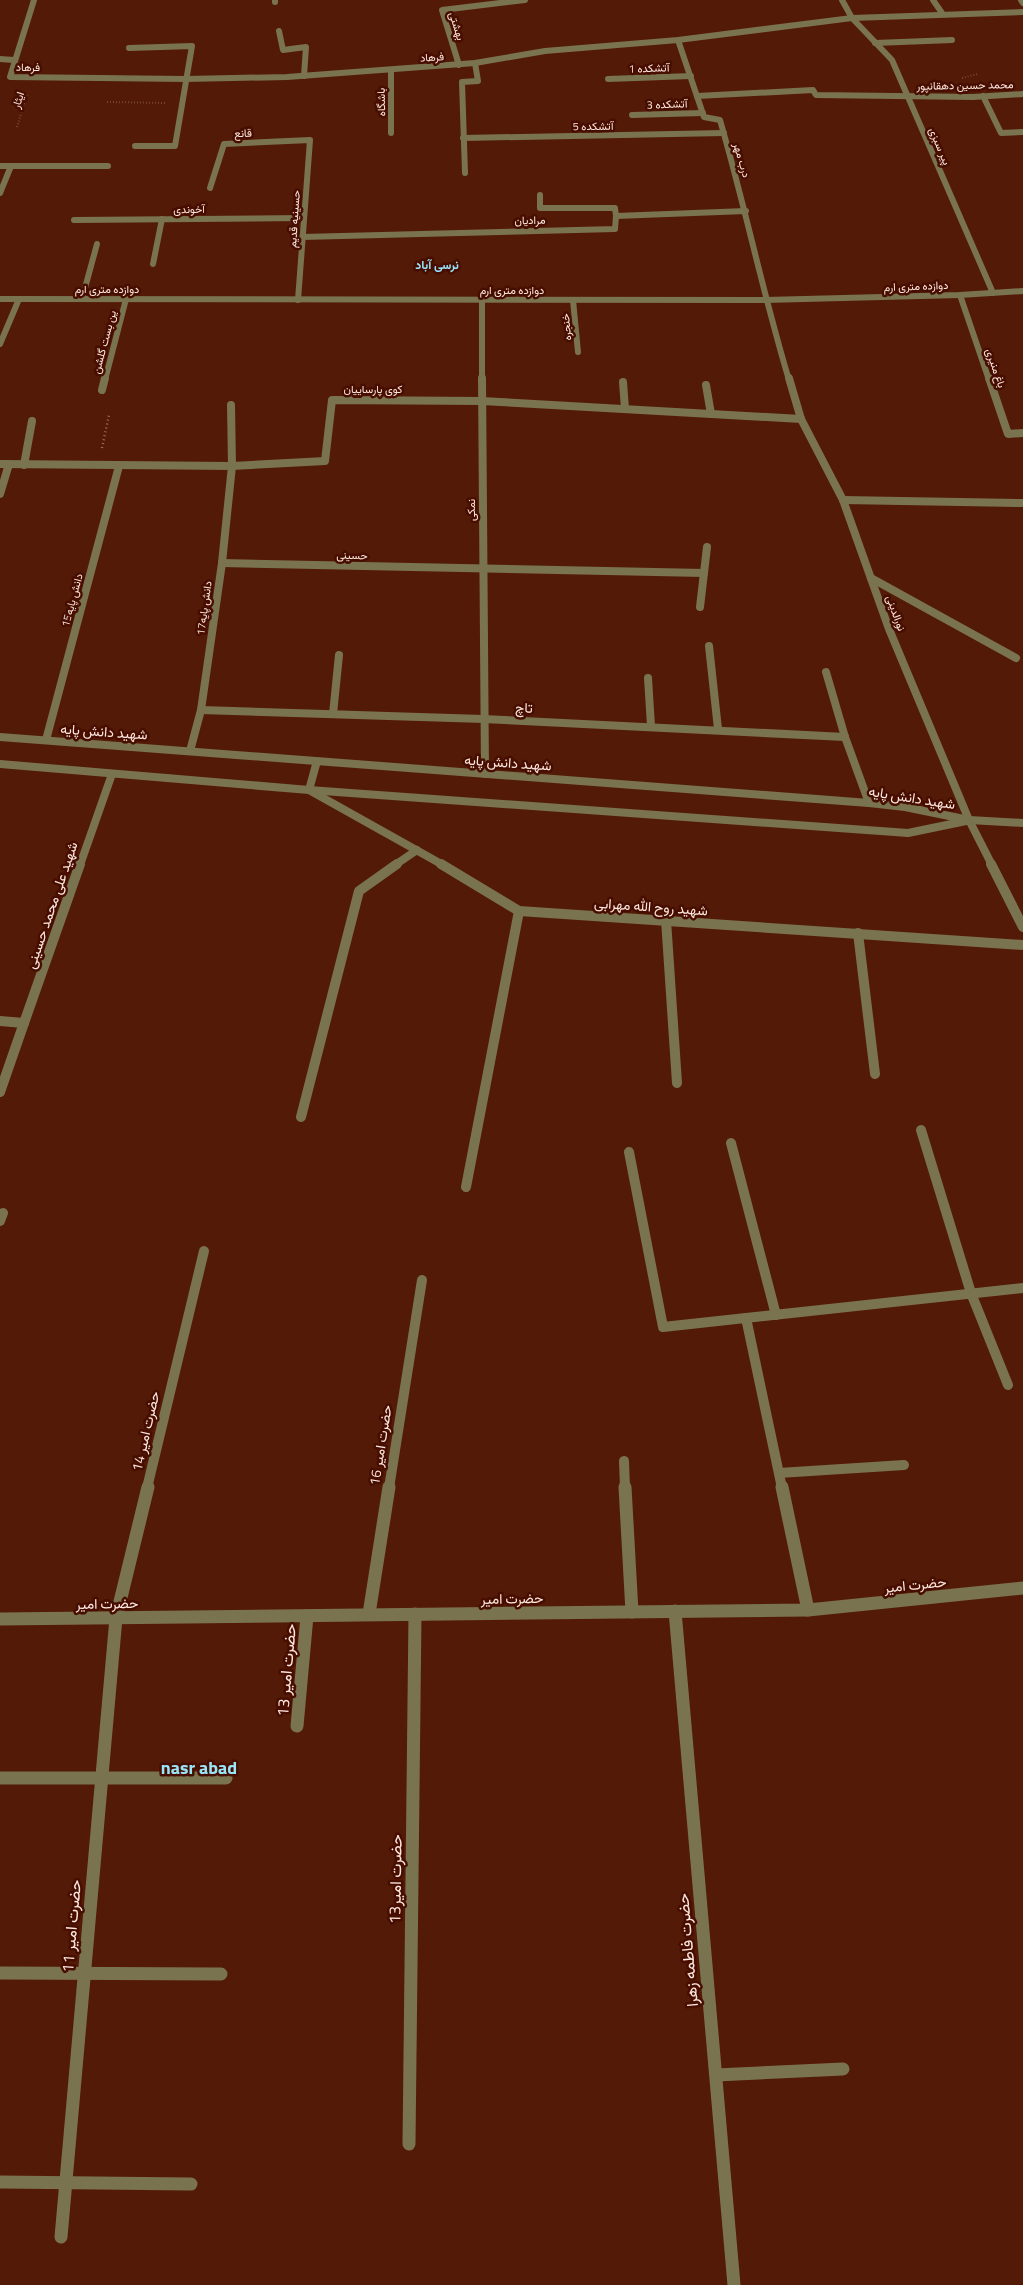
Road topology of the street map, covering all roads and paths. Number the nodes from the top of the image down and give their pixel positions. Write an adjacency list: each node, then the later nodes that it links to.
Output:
1 (34, 0): 17 (street)
2 (525, 0): 6 (street, بهشتی)
3 (842, 0): 10 (street, پیر سبزی)
4 (933, 0): 9 (street)
5 (1021, 0): 7 (street)
6 (488, 2): 19 (street, بهشتی)
7 (1023, 3)
8 (1023, 12): 9 (street, فرهاد)
9 (942, 13): 10 (street, فرهاد)
10 (852, 18): 12 (street, فرهاد); 14 (street, پیر سبزی)
11 (279, 31): 21 (street)
12 (678, 40): 18 (street, فرهاد); 22 (street)
13 (952, 40): 14 (street)
14 (875, 43): 28 (street, پیر سبزی)
15 (129, 48): 24 (street)
16 (0, 59): 17 (street, فرهاد)
17 (14, 60): 23 (street, فرهاد)
18 (475, 63): 19 (street, فرهاد); 38 (street)
19 (459, 65): 20 (street, فرهاد)
20 (391, 70): 21 (street, فرهاد); 37 (street, باشگاه)
21 (304, 76): 24 (street, فرهاد)
22 (691, 76): 25 (street, آتشکده 1); 27 (street)
23 (33, 77): 24 (street, فرهاد); 34 (path, ایثار)
24 (186, 79): 31 (street)
25 (608, 80)
26 (1023, 94): 29 (street, محمد حسین دهقانپور)
27 (697, 96): 28 (street, محمد حسین دهقانپور); 32 (street)
28 (907, 96): 29 (street, محمد حسین دهقانپور); 57 (street, پیر سبزی)
29 (983, 96): 35 (street)
30 (107, 102): 31 (path)
31 (182, 104): 40 (street)
32 (703, 113): 33 (street, آتشکده 3); 36 (street, درب مهر)
33 (632, 115)
34 (16, 127)
35 (1023, 132)
36 (724, 133): 38 (street, آتشکده 5); 48 (street, درب مهر)
37 (391, 134)
38 (463, 138): 44 (street)
39 (310, 140): 45 (street, قانع); 50 (street, حسینیه قدیم)
40 (135, 146)
41 (0, 166): 42 (street)
42 (11, 166): 43 (street); 46 (street)
43 (108, 166)
44 (465, 173)
45 (210, 188)
46 (0, 193)
47 (540, 195): 49 (street)
48 (746, 210): 49 (street); 66 (street, درب مهر)
49 (616, 216): 53 (street, مرادیان)
50 (304, 218): 51 (street, آخوندی); 53 (street, حسینیه قدیم)
51 (162, 219): 52 (street, آخوندی); 55 (street)
52 (74, 220)
53 (302, 237): 63 (street, حسینیه قدیم)
54 (97, 244): 61 (street)
55 (153, 264)
56 (1023, 290): 57 (street, دوازده متری ارم)
57 (993, 293): 58 (street, دوازده متری ارم)
58 (960, 295): 66 (street, دوازده متری ارم); 79 (street, باغ منیری)
59 (0, 299): 60 (street, دوازده متری ارم)
60 (19, 299): 61 (street, دوازده متری ارم); 67 (street)
61 (82, 299): 62 (street, دوازده متری ارم)
62 (126, 299): 63 (street, دوازده متری ارم); 71 (street, ین بست گلشن)
63 (298, 300): 64 (street, دوازده متری ارم)
64 (482, 300): 65 (street, دوازده متری ارم); 72 (street, نمکی)
65 (573, 300): 66 (street, دوازده متری ارم); 68 (street, خنجره)
66 (766, 300): 77 (street, نورالدینی)
67 (0, 344)
68 (578, 352)
69 (623, 382): 74 (street)
70 (706, 385): 75 (street)
71 (102, 390)
72 (482, 401): 74 (street, کوی پارساییان); 85 (street, کوی پارساییان); 91 (street, نمکی)
73 (231, 405): 85 (street, دانش پایه17)
74 (625, 409): 75 (street, کوی پارساییان)
75 (711, 414): 77 (street, کوی پارساییان)
76 (109, 416): 83 (path)
77 (801, 419): 87 (street, نورالدینی)
78 (32, 421): 82 (street)
79 (1023, 433)
80 (0, 464): 81 (street, کوی پارساییان)
81 (9, 464): 82 (street, کوی پارساییان); 86 (street)
82 (24, 465): 83 (street, کوی پارساییان)
83 (99, 466): 84 (street, کوی پارساییان)
84 (119, 466): 85 (street, کوی پارساییان); 107 (street, دانش پایه15)
85 (232, 466): 90 (street, دانش پایه17)
86 (0, 494)
87 (843, 500): 88 (street); 93 (street, نورالدینی)
88 (1023, 502)
89 (707, 547): 92 (street)
90 (222, 563): 91 (street, حسینی); 100 (street, دانش پایه17)
91 (482, 569): 92 (street, حسینی); 102 (street, نمکی)
92 (704, 573): 94 (street)
93 (871, 578): 97 (street); 115 (street, نورالدینی)
94 (700, 607)
95 (709, 646): 104 (street)
96 (340, 655): 101 (street)
97 (1016, 658)
98 (826, 672): 106 (street)
99 (648, 678): 103 (street)
100 (201, 710): 101 (street, تاچ); 108 (street, دانش پایه17)
101 (333, 714): 102 (street, تاچ)
102 (483, 719): 103 (street, تاچ); 112 (street, نمکی)
103 (651, 726): 104 (street, تاچ)
104 (718, 729): 106 (street, تاچ)
105 (0, 737): 107 (street, شهید دانش پایه)
106 (845, 737): 114 (street)
107 (46, 740): 108 (street, شهید دانش پایه)
108 (190, 751): 109 (street, شهید دانش پایه)
109 (317, 761): 112 (street, شهید دانش پایه); 113 (street)
110 (0, 764): 111 (street, شهید دانش پایه)
111 (112, 774): 113 (street, شهید دانش پایه); 124 (street, شهید علی محمد حسینی)
112 (485, 774): 114 (street, شهید دانش پایه)
113 (309, 790): 115 (street, شهید دانش پایه); 117 (street, شهید روح الله مهرابی)
114 (869, 803): 115 (street, شهید دانش پایه)
115 (969, 820): 116 (street); 120 (street, نورالدینی)
116 (1023, 824)
117 (417, 850): 118 (street, شهید روح الله مهرابی); 128 (street)
118 (519, 911): 119 (street, شهید روح الله مهرابی); 132 (street)
119 (666, 920): 121 (street, شهید روح الله مهرابی); 126 (street)
120 (1023, 928)
121 (858, 933): 122 (street, شهید روح الله مهرابی); 125 (street)
122 (1023, 946)
123 (0, 1021): 124 (street)
124 (24, 1023): 127 (street, شهید علی محمد حسینی)
125 (875, 1074)
126 (677, 1083)
127 (0, 1092)
128 (301, 1117)
129 (922, 1130): 136 (street)
130 (730, 1143): 137 (street)
131 (629, 1152): 138 (street)
132 (466, 1187)
133 (204, 1251): 150 (street, حضرت امیر 14)
134 (422, 1280): 147 (street, حضرت امیر 16)
135 (1023, 1288): 136 (street)
136 (971, 1293): 137 (street); 139 (street)
137 (776, 1315): 138 (street)
138 (746, 1318): 142 (street)
139 (1008, 1385)
140 (624, 1461): 146 (street)
141 (904, 1465): 142 (street)
142 (779, 1473): 144 (street)
143 (1023, 1588): 144 (street, حضرت امیر)
144 (808, 1610): 145 (street, حضرت امیر)
145 (675, 1611): 146 (street, حضرت امیر); 160 (street, حضرت فاطمه زهرا)
146 (632, 1612): 148 (street, حضرت امیر)
147 (368, 1614): 148 (street, حضرت امیر); 149 (street, حضرت امیر)
148 (416, 1614): 161 (street, حضرت امیر13)
149 (307, 1616): 150 (street, حضرت امیر); 152 (street, حضرت امیر 13)
150 (116, 1618): 151 (street, حضرت امیر); 153 (street, حضرت امیر 11)
151 (0, 1619)
152 (297, 1726)
153 (102, 1777): 154 (street); 155 (street); 157 (street, حضرت امیر 11)
154 (0, 1778)
155 (226, 1778)
156 (0, 1973): 157 (street)
157 (84, 1973): 158 (street); 164 (street, حضرت امیر 11)
158 (220, 1974)
159 (843, 2069): 160 (street)
160 (716, 2075): 166 (street, حضرت فاطمه زهرا)
161 (409, 2144)
162 (0, 2182): 164 (street)
163 (191, 2184): 164 (street)
164 (65, 2185): 165 (street, حضرت امیر 11)
165 (61, 2237)
166 (734, 2285)

